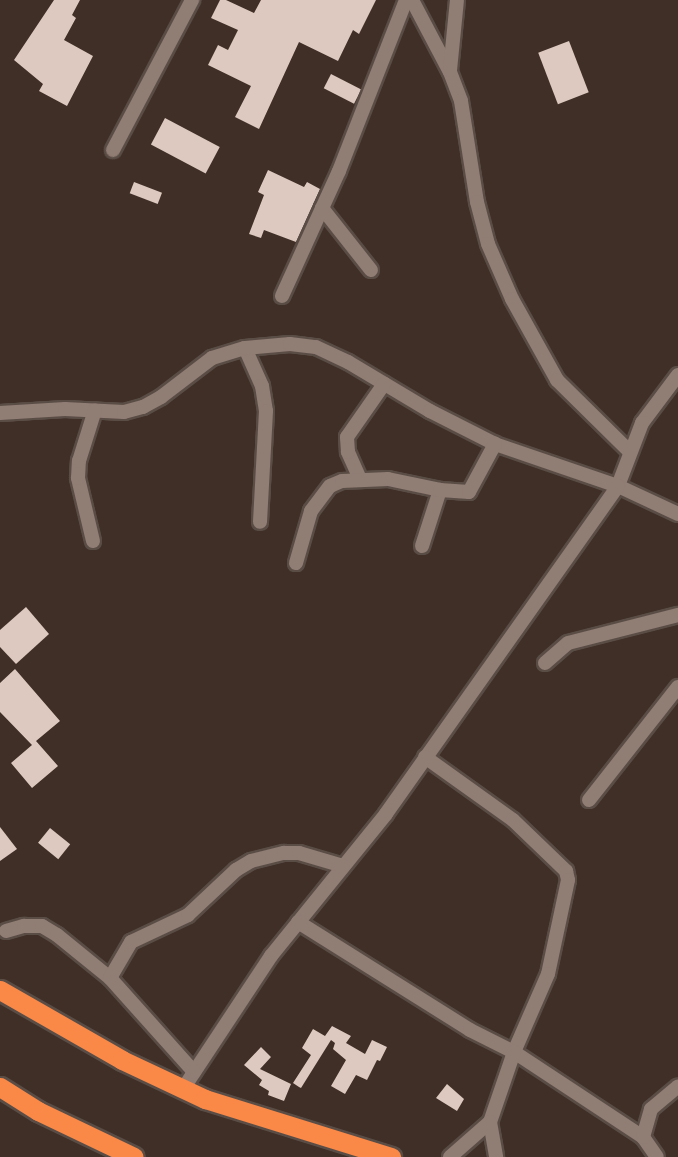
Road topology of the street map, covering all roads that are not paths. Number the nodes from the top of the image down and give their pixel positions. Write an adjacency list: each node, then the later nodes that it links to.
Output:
1 (192, 0): 6 (street)
2 (406, 0): 7 (street)
3 (412, 0): 5 (street)
4 (457, 0): 5 (street)
5 (450, 72): 16 (street)
6 (113, 150)
7 (322, 208): 8 (street); 9 (street)
8 (371, 270)
9 (282, 296)
10 (245, 348): 12 (street); 13 (street); 21 (street)
11 (678, 375): 16 (street)
12 (383, 384): 15 (street); 17 (street)
13 (95, 410): 14 (street); 22 (street)
14 (0, 414)
15 (495, 444): 18 (street); 19 (street)
16 (629, 452): 18 (street)
17 (360, 479): 19 (street); 24 (street)
18 (618, 486): 20 (street); 28 (street)
19 (440, 490): 23 (street)
20 (678, 514)
21 (260, 522)
22 (93, 541)
23 (422, 546)
24 (296, 563)
25 (678, 615): 26 (street)
26 (545, 663)
27 (678, 687): 29 (street)
28 (425, 757): 30 (street); 35 (street)
29 (589, 800)
30 (343, 866): 31 (street); 33 (street)
31 (298, 922): 35 (street); 36 (street)
32 (6, 931): 33 (street)
33 (110, 978): 36 (street)
34 (0, 990): 39 (highway)
35 (514, 1052): 40 (street); 41 (street)
36 (194, 1072): 39 (street)
37 (678, 1086): 41 (street)
38 (0, 1087): 42 (highway)
39 (183, 1088): 43 (highway)
40 (490, 1122): 44 (street); 45 (street)
41 (643, 1137): 46 (street)
42 (134, 1157)
43 (391, 1157)
44 (450, 1157)
45 (496, 1157)
46 (657, 1157)

